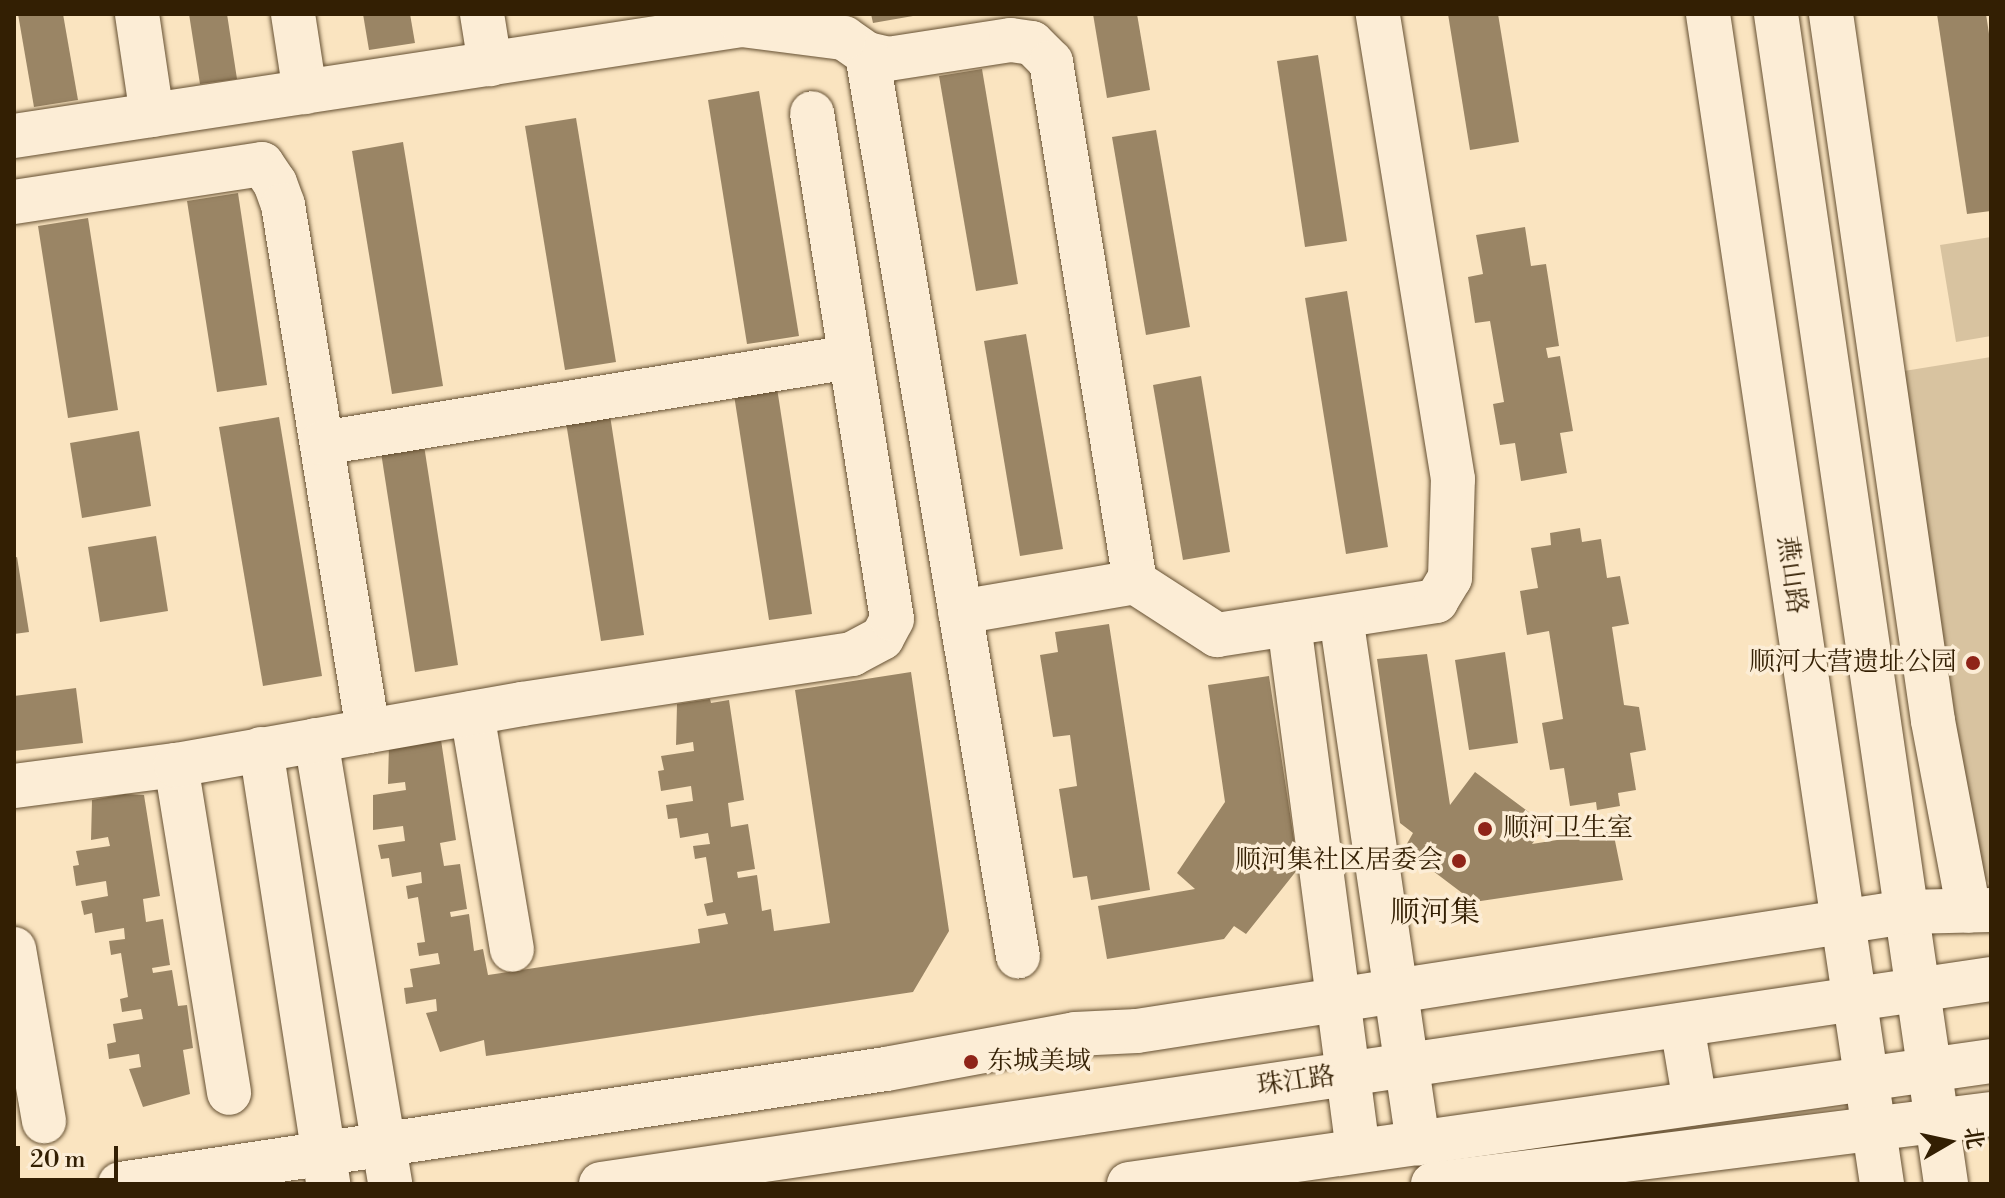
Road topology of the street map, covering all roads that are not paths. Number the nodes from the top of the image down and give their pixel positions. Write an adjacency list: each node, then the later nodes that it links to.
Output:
1 (137, 14): 13 (street)
2 (293, 14): 11 (street)
3 (482, 14): 10 (street)
4 (1378, 14): 20 (street)
5 (1708, 14): 30 (street, 燕山路)
6 (1776, 14): 29 (street)
7 (1831, 14): 28 (street)
8 (625, 29): 9 (street); 10 (street)
9 (848, 35): 18 (street); 19 (street)
10 (490, 64): 11 (street)
11 (305, 92): 13 (street)
12 (812, 113): 16 (street)
13 (152, 115): 14 (street)
14 (14, 136)
15 (14, 202): 17 (street)
16 (850, 357): 17 (street); 22 (street)
17 (322, 443): 23 (street)
18 (1135, 582): 19 (street); 21 (street)
19 (960, 612): 33 (street)
20 (1341, 617): 21 (street); 36 (street)
21 (1289, 624): 37 (street)
22 (472, 713): 23 (street); 32 (street)
23 (368, 731): 24 (street)
24 (316, 740): 25 (street); 53 (street)
25 (261, 749): 26 (street); 54 (street)
26 (176, 765): 27 (street); 45 (street)
27 (14, 786)
28 (1980, 910): 29 (street)
29 (1906, 912): 30 (street); 35 (street)
30 (1842, 922): 36 (street); 38 (street, 燕山路)
31 (14, 949): 48 (street)
32 (512, 950)
33 (1018, 956)
34 (1991, 979): 35 (street, 珠江路)
35 (1917, 990): 38 (street, 珠江路); 42 (street)
36 (1396, 991): 37 (street); 41 (street)
37 (1338, 1000): 43 (street); 53 (street)
38 (1853, 1000): 39 (street, 珠江路); 44 (street, 燕山路)
39 (1682, 1025): 41 (street, 珠江路); 46 (street)
40 (1991, 1061): 42 (street)
41 (1406, 1065): 43 (street, 珠江路); 51 (street)
42 (1929, 1070): 44 (street); 49 (street)
43 (1348, 1074): 52 (street); 55 (street, 珠江路)
44 (1866, 1079): 46 (street); 50 (street, 燕山路)
45 (229, 1093)
46 (1695, 1103): 51 (street)
47 (1991, 1114): 49 (street)
48 (44, 1121)
49 (1937, 1121): 50 (street); 61 (street)
50 (1873, 1125): 59 (street); 60 (street, 燕山路)
51 (1418, 1143): 52 (street)
52 (1358, 1151): 58 (street)
53 (387, 1164): 54 (street)
54 (326, 1169): 56 (street)
55 (772, 1172): 57 (street, 珠江路)
56 (120, 1184)
57 (601, 1184)
58 (1129, 1184)
59 (1433, 1184)
60 (1882, 1184)
61 (1946, 1184)

